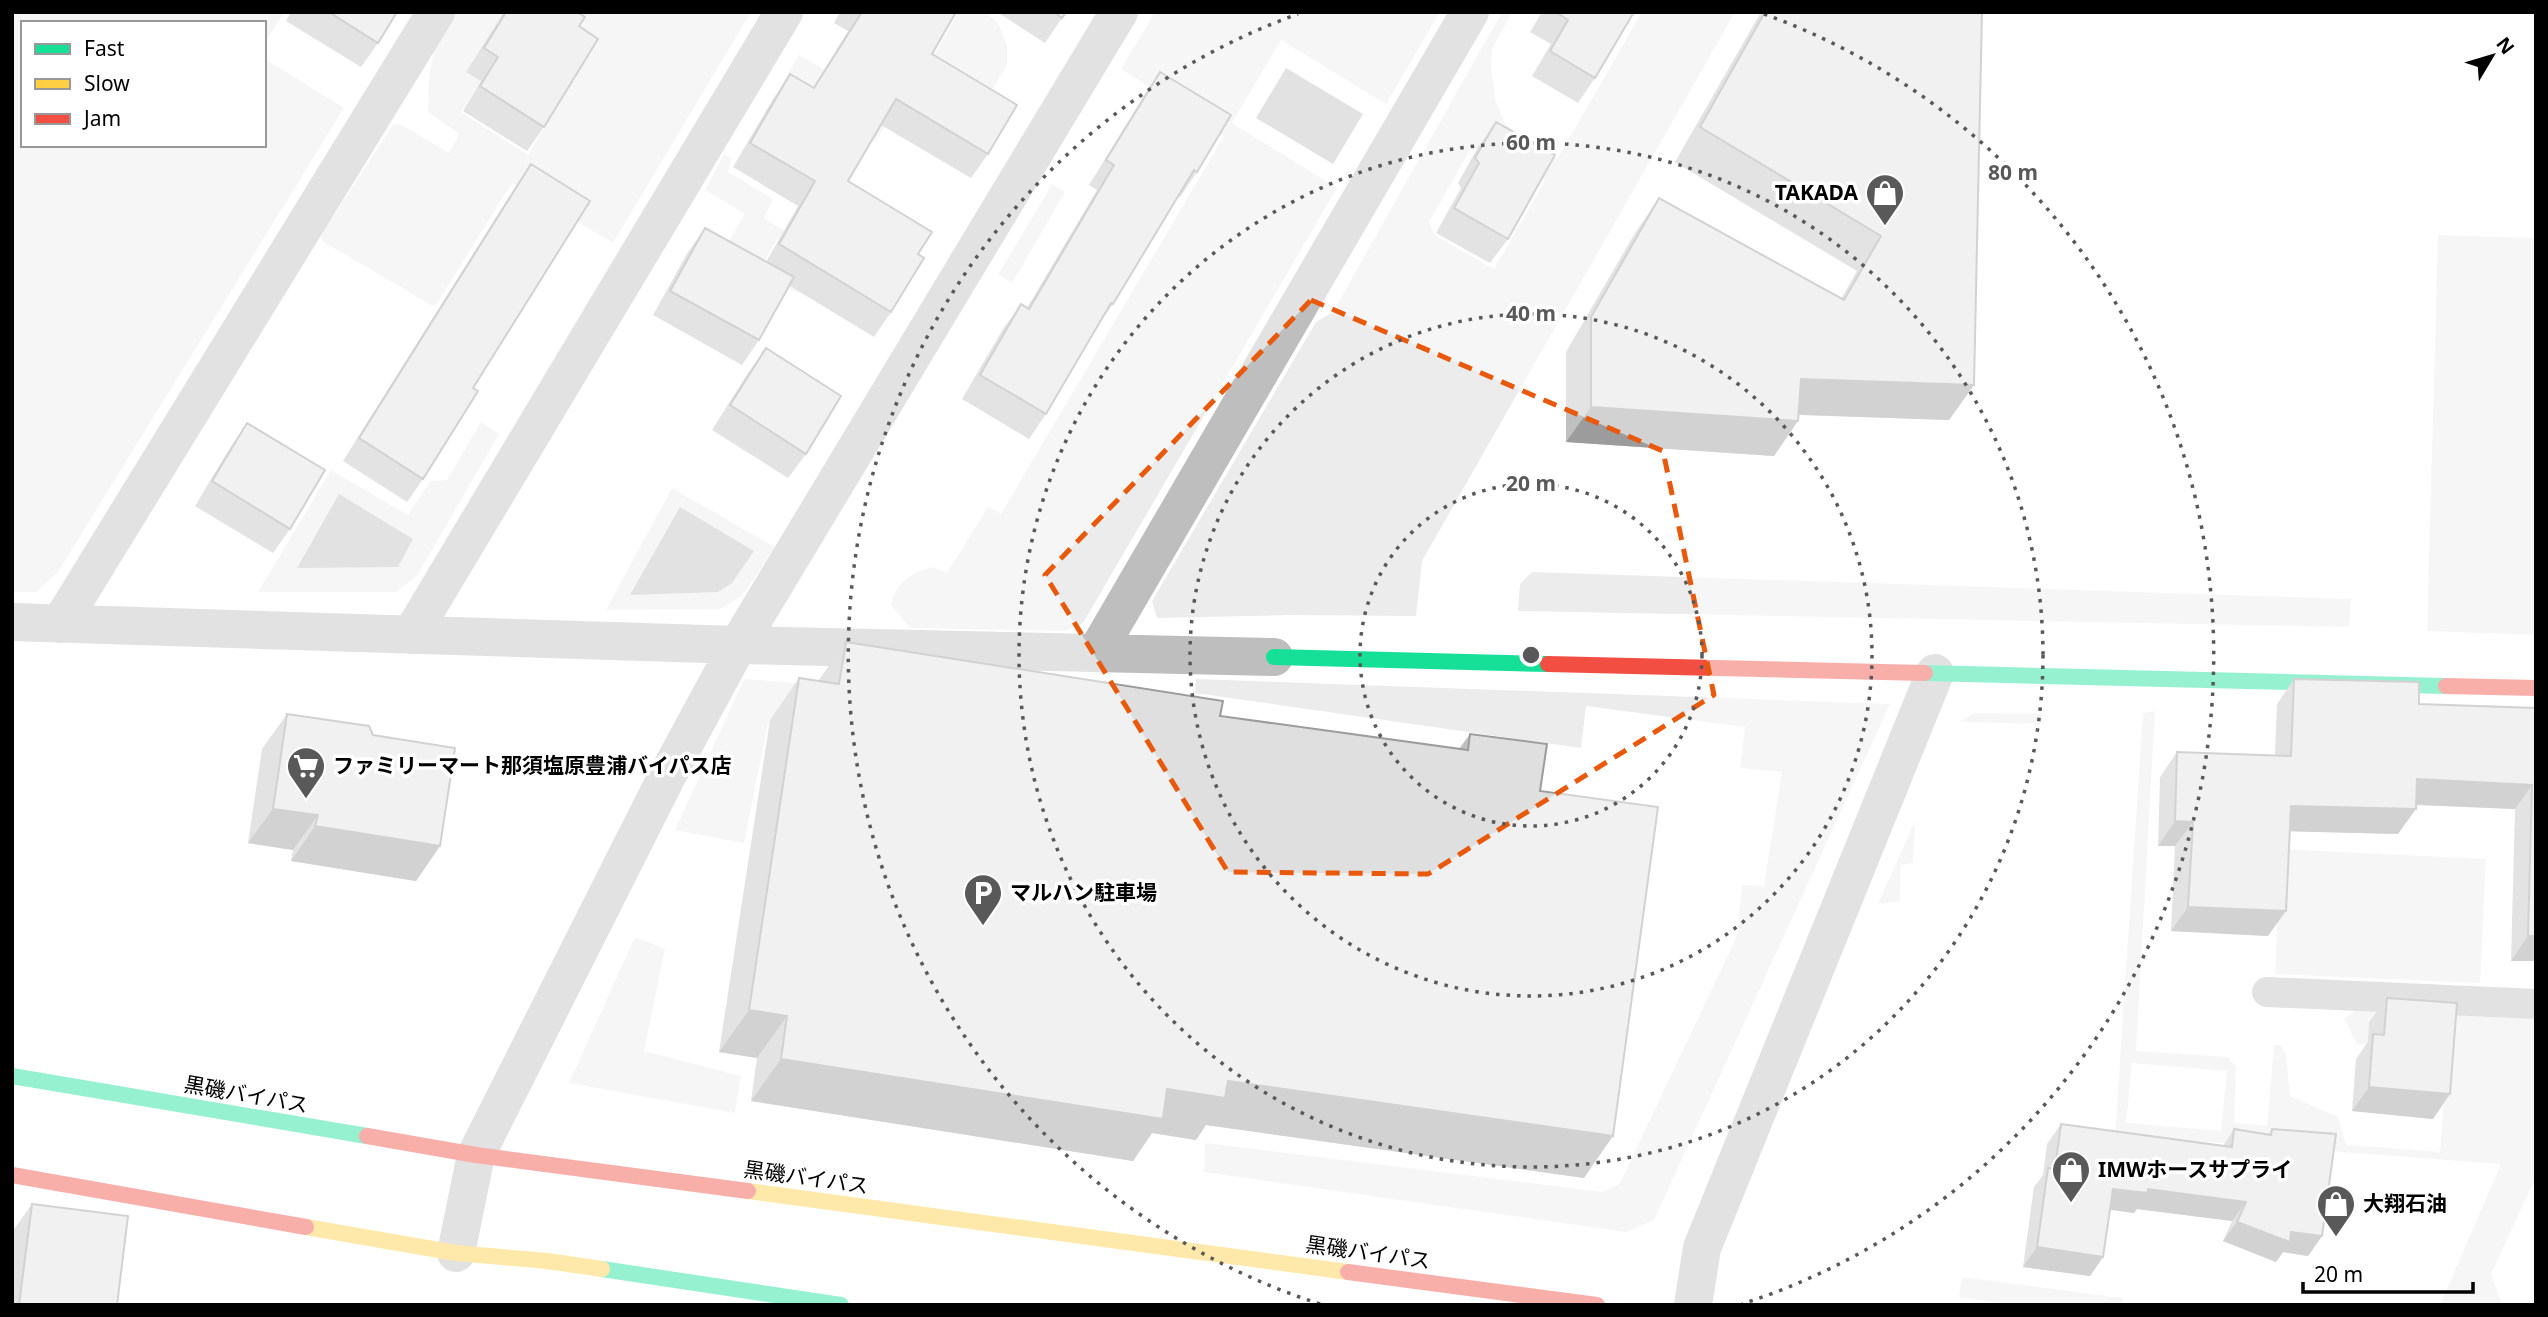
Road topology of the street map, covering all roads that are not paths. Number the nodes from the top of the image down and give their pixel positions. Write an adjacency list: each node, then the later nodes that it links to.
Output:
1 (436, 12): 6 (street)
2 (784, 12): 7 (street)
3 (1119, 12): 8 (street)
4 (1470, 12): 9 (street)
5 (12, 622): 6 (street)
6 (60, 624): 7 (street)
7 (411, 635): 8 (street)
8 (738, 645): 9 (street); 16 (street)
9 (1096, 653): 10 (street)
10 (1274, 657): 11 (main road)
11 (1935, 673): 12 (main road); 21 (street)
12 (2536, 688)
13 (2267, 992): 14 (lane)
14 (2536, 1004)
15 (12, 1076): 16 (main road, 黒磯バイパス)
16 (476, 1155): 18 (street); 20 (main road, 黒磯バイパス)
17 (12, 1175): 18 (main road)
18 (456, 1253): 19 (main road)
19 (841, 1305)
20 (1597, 1305)
21 (1693, 1305)

